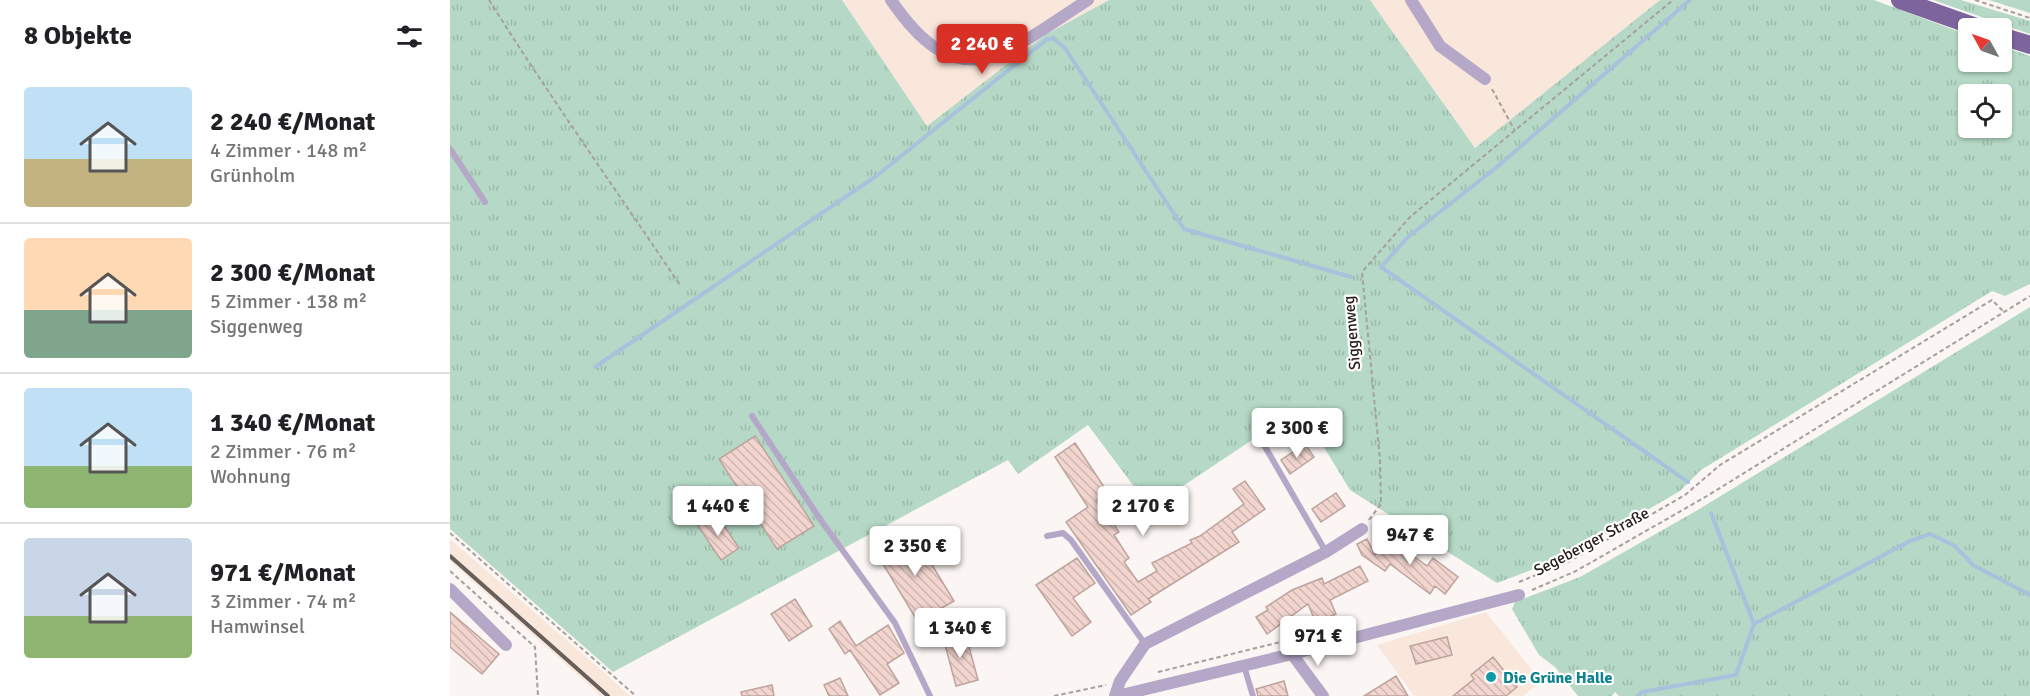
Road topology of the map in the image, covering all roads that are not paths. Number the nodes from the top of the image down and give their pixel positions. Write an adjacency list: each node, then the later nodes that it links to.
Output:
1 (891, 0): 2 (street)
2 (1088, 0)
3 (1411, 0): 8 (street)
4 (1900, 0): 5 (main road)
5 (1958, 21)
6 (2012, 39): 7 (main road)
7 (2030, 45)
8 (1485, 79)
9 (450, 149): 10 (lane)
10 (485, 202)
11 (752, 416): 23 (lane)
12 (1263, 445): 15 (lane)
13 (1362, 529): 15 (street)
14 (1047, 536): 18 (lane)
15 (1326, 552): 18 (street)
16 (450, 589): 19 (street)
17 (1519, 595): 20 (street)
18 (1145, 644): 24 (street)
19 (506, 645)
20 (1292, 654): 21 (street); 22 (street)
21 (1244, 666): 24 (street); 25 (lane)
22 (1320, 695)
23 (930, 696)
24 (1116, 696)
25 (1253, 696)

